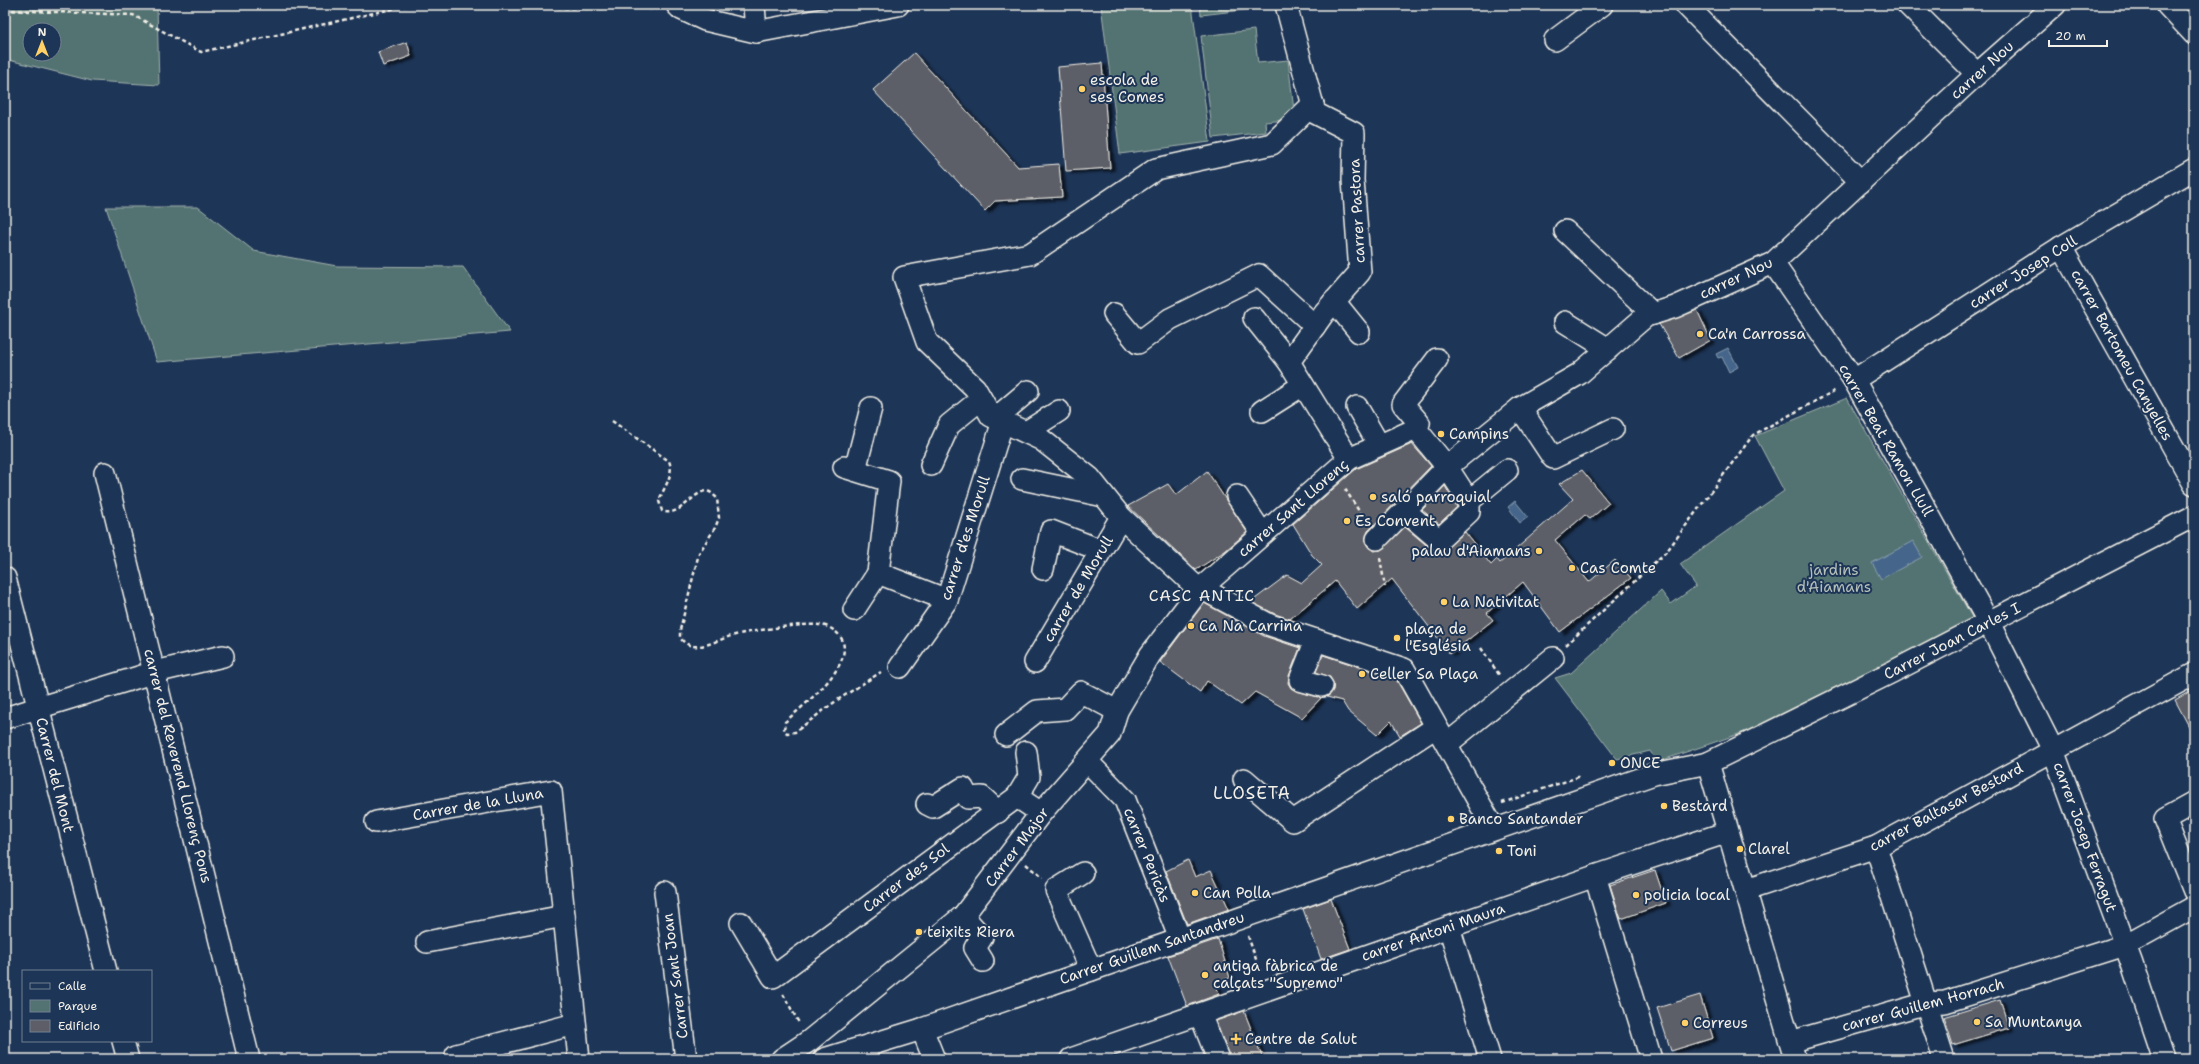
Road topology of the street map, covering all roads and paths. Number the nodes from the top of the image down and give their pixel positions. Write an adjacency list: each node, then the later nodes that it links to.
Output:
1 (754, 5): 11 (street)
2 (898, 5): 11 (street)
3 (1286, 5): 15 (street)
4 (1602, 5): 13 (street)
5 (1686, 5): 17 (street)
6 (1908, 5): 14 (street)
7 (2055, 5): 14 (street, carrer Nou)
8 (2167, 5): 12 (street)
9 (679, 7): 10 (path); 11 (street)
10 (5, 10)
11 (756, 32)
12 (2194, 34)
13 (1555, 40)
14 (1977, 74): 17 (street, carrer Nou)
15 (1313, 104): 21 (street, carrer Pastora); 34 (street)
16 (2194, 169): 19 (street, carrer Josep Coll)
17 (1861, 182): 20 (street, carrer Nou)
18 (1565, 231): 23 (street)
19 (2061, 247): 31 (street, carrer Josep Coll); 52 (street, carrer Bartomeu Canyelles)
20 (1773, 263): 23 (street, carrer Nou); 31 (street, carrer Beat Ramon Llull)
21 (1334, 301): 26 (street, carrer Pastora); 27 (street)
22 (1114, 314): 26 (street)
23 (1653, 314): 28 (street, carrer Nou)
24 (1254, 318): 30 (street)
25 (1565, 322): 28 (street)
26 (1315, 326): 30 (street, carrer Pastora)
27 (1359, 332)
28 (1608, 349): 37 (street, carrer Nou)
29 (1437, 359): 42 (street)
30 (1289, 362): 32 (street)
31 (1854, 380): 69 (street, carrer Beat Ramon Llull); 73 (path)
32 (1303, 385): 39 (street); 47 (street)
33 (1028, 391): 40 (street)
34 (981, 399): 40 (street); 46 (street)
35 (1357, 407): 45 (street)
36 (871, 408): 63 (street)
37 (1520, 408): 43 (street); 48 (street, carrer Nou)
38 (1059, 411): 44 (street)
39 (1262, 411)
40 (999, 420): 44 (street); 67 (street, carrer d'es Morull)
41 (612, 421): 75 (path)
42 (1416, 429): 45 (street, carrer Sant Llorenç); 48 (street)
43 (1613, 429)
44 (1026, 432): 53 (street)
45 (1379, 445): 47 (street, carrer Sant Llorenç)
46 (931, 465)
47 (1342, 465): 59 (street, carrer Sant Llorenç); 60 (path)
48 (1447, 467): 55 (street); 56 (street, carrer Nou)
49 (1506, 470): 55 (street)
50 (105, 473): 76 (street, carrer del Reverend Llorenç Pons)
51 (1022, 479): 53 (street)
52 (2194, 484)
53 (1104, 496): 58 (street)
54 (1237, 496): 59 (street)
55 (1469, 501): 56 (street)
56 (1405, 511): 60 (street, carrer Nou)
57 (2194, 516): 69 (street, Carrer Joan Carles I)
58 (1121, 517): 61 (street, carrer de Morull); 66 (street)
59 (1262, 533): 66 (street, carrer Sant Llorenç)
60 (1377, 539): 65 (path)
61 (1100, 550): 62 (street); 74 (street, carrer de Morull)
62 (1043, 569)
63 (878, 573): 67 (street); 68 (street)
64 (5, 578): 80 (street, Carrer del Mont)
65 (1385, 587)
66 (1200, 589): 70 (street); 81 (street, Carrer Major)
67 (947, 600): 75 (street, carrer d'es Morull)
68 (854, 610)
69 (1989, 623): 85 (street, carrer Josep Ferragut); 88 (street, Carrer Joan Carles I)
70 (1316, 640): 79 (street); 84 (street)
71 (1481, 648): 78 (path)
72 (223, 656): 76 (street)
73 (1553, 658): 84 (street)
74 (1035, 662)
75 (900, 667)
76 (155, 672): 80 (street); 130 (street, carrer del Reverend Llorenç Pons)
77 (2194, 674): 85 (street, carrer Baltasar Bestard)
78 (1502, 680)
79 (1322, 686)
80 (38, 708): 82 (street); 116 (street, Carrer del Mont)
81 (1117, 710): 83 (street); 87 (street, Carrer Major)
82 (5, 718)
83 (1006, 735)
84 (1442, 735): 89 (street); 96 (street)
85 (2053, 750): 98 (street, carrer Baltasar Bestard); 114 (street, carrer Josep Ferragut)
86 (1026, 752): 90 (street)
87 (1087, 761): 94 (street, Carrer Major); 112 (street, carrer Pericàs)
88 (1708, 763): 96 (street, Carrer Guillem Santandreu); 97 (street)
89 (1244, 779)
90 (1018, 797): 93 (street, Carrer des Sol); 94 (street)
91 (2194, 803): 104 (street)
92 (927, 804): 93 (street)
93 (998, 812): 118 (street, Carrer des Sol)
94 (1041, 813): 99 (street, Carrer Major)
95 (376, 822): 107 (street, Carrer de la Lluna)
96 (1494, 829): 109 (street, Carrer Guillem Santandreu)
97 (1728, 832): 101 (street, carrer Antoni Maura); 103 (street)
98 (1876, 847): 103 (street, carrer Baltasar Bestard); 120 (street)
99 (1012, 852): 102 (path); 108 (street, Carrer Major)
100 (1083, 873): 102 (street)
101 (1595, 876): 111 (street, carrer Antoni Maura); 138 (street)
102 (1056, 890): 117 (street)
103 (1746, 890): 126 (street)
104 (2194, 891)
105 (665, 892): 132 (street, Carrer Sant Joan)
106 (2194, 907): 114 (street, carrer Guillem Horrach)
107 (564, 916): 113 (street); 122 (street, Carrer de la Lluna)
108 (963, 916): 115 (street); 124 (street, Carrer Major)
109 (1241, 917): 112 (street, Carrer Guillem Santandreu); 119 (path)
110 (741, 923): 118 (street)
111 (1449, 927): 119 (street, carrer Antoni Maura); 137 (street)
112 (1180, 939): 117 (street, Carrer Guillem Santandreu)
113 (427, 942)
114 (2125, 945): 120 (street, carrer Guillem Horrach); 140 (street, carrer Josep Ferragut)
115 (983, 961)
116 (106, 970)
117 (1091, 970): 123 (street, Carrer Guillem Santandreu)
118 (773, 977): 124 (path)
119 (1267, 990): 121 (street, carrer Antoni Maura)
120 (1927, 1003): 126 (street, carrer Guillem Horrach); 139 (street)
121 (1200, 1014): 128 (street, carrer Antoni Maura); 136 (street)
122 (575, 1024): 127 (street); 131 (street, Carrer de la Lluna)
123 (922, 1029): 134 (street, Carrer Guillem Santandreu); 135 (street)
124 (809, 1041): 133 (street, Carrer Major)
125 (123, 1042): 129 (street)
126 (1793, 1050)
127 (456, 1054)
128 (1080, 1058)
129 (128, 1059)
130 (249, 1059)
131 (579, 1059)
132 (686, 1059)
133 (782, 1059)
134 (824, 1059)
135 (934, 1059)
136 (1218, 1059)
137 (1490, 1059)
138 (1651, 1059)
139 (1944, 1059)
140 (2164, 1059)

